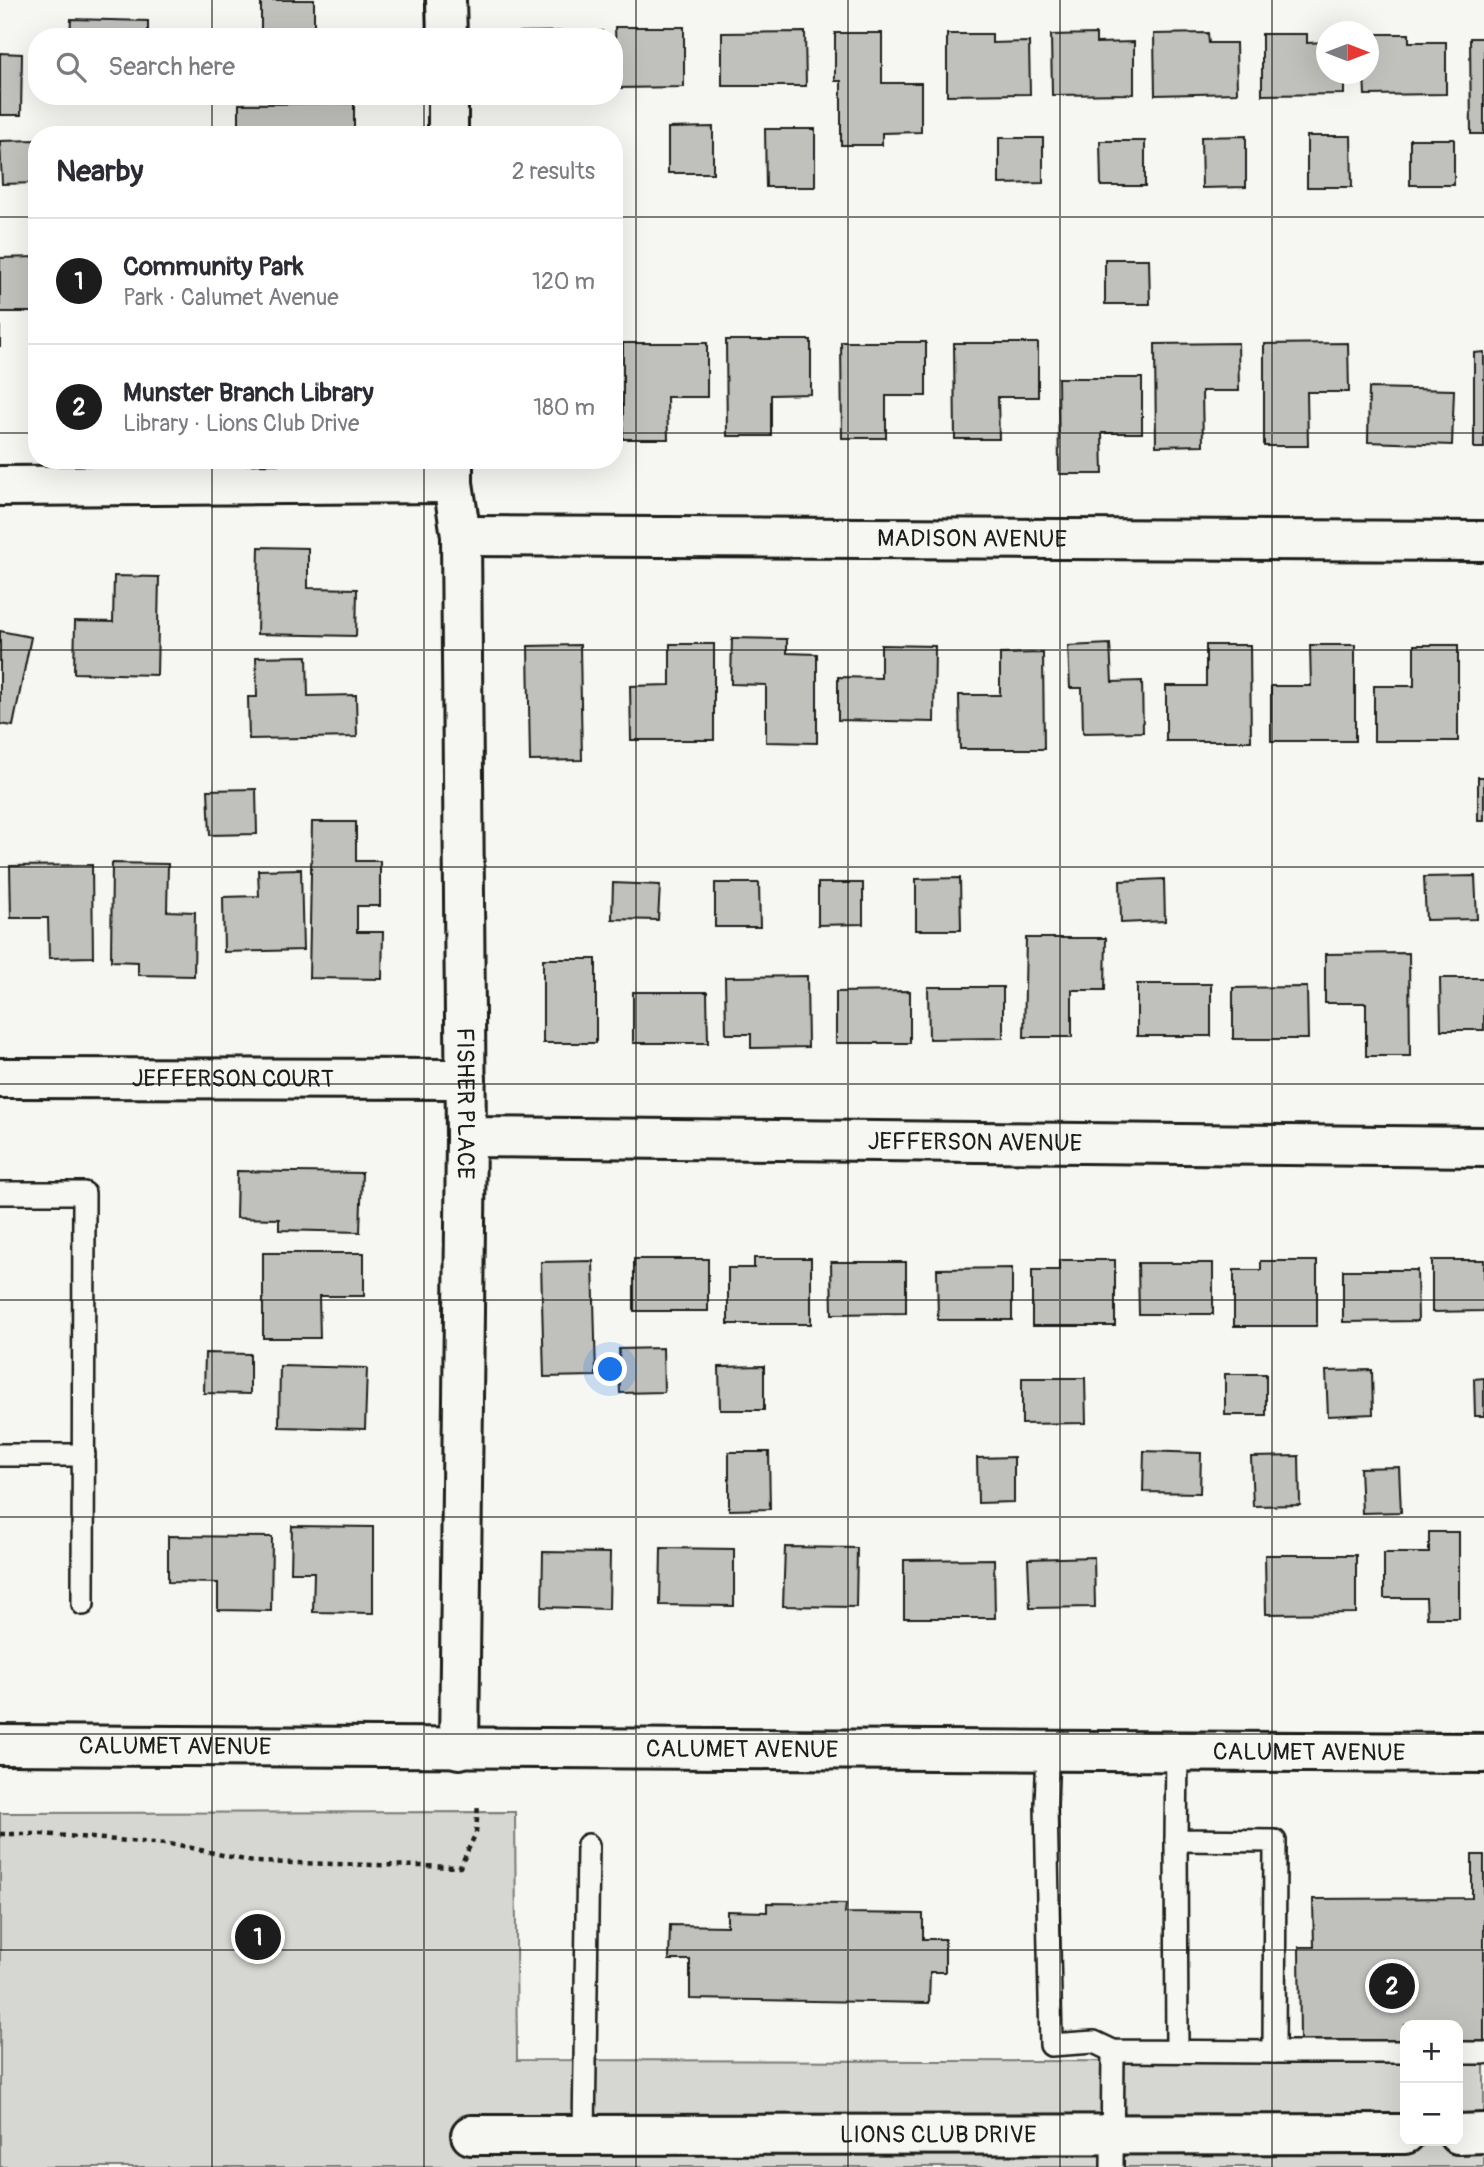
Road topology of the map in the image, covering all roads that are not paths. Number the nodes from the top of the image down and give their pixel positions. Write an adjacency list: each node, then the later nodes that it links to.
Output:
1 (446, 0): 2 (street)
2 (447, 28)
3 (448, 105): 4 (street)
4 (448, 126)
5 (453, 472): 6 (street); 7 (street, FISHER PLACE)
6 (0, 486)
7 (461, 536): 8 (street, MADISON AVENUE); 10 (street, FISHER PLACE)
8 (1484, 541)
9 (0, 1078): 10 (street, JEFFERSON COURT)
10 (466, 1079): 11 (street, FISHER PLACE)
11 (466, 1137): 12 (street, JEFFERSON AVENUE); 18 (street, FISHER PLACE)
12 (1484, 1147)
13 (0, 1192): 15 (lane)
14 (0, 1455): 15 (lane)
15 (84, 1455): 16 (lane)
16 (83, 1604)
17 (0, 1745): 18 (street, CALUMET AVENUE)
18 (459, 1749): 19 (street, CALUMET AVENUE)
19 (1048, 1751): 20 (street, CALUMET AVENUE); 25 (lane)
20 (1177, 1752): 21 (street, CALUMET AVENUE); 22 (lane)
21 (1484, 1753)
22 (1176, 1840): 24 (lane); 26 (lane)
23 (588, 1845): 34 (lane)
24 (1177, 2050): 25 (lane); 26 (lane)
25 (1113, 2051): 35 (lane)
26 (1274, 2052): 27 (lane)
27 (1400, 2052)
28 (1463, 2053): 29 (lane)
29 (1484, 2053)
30 (1484, 2133): 32 (street)
31 (1400, 2134): 35 (street, LIONS CLUB DRIVE)
32 (1463, 2134)
33 (471, 2135): 34 (street, LIONS CLUB DRIVE)
34 (584, 2135): 35 (street, LIONS CLUB DRIVE)
35 (1112, 2151)

